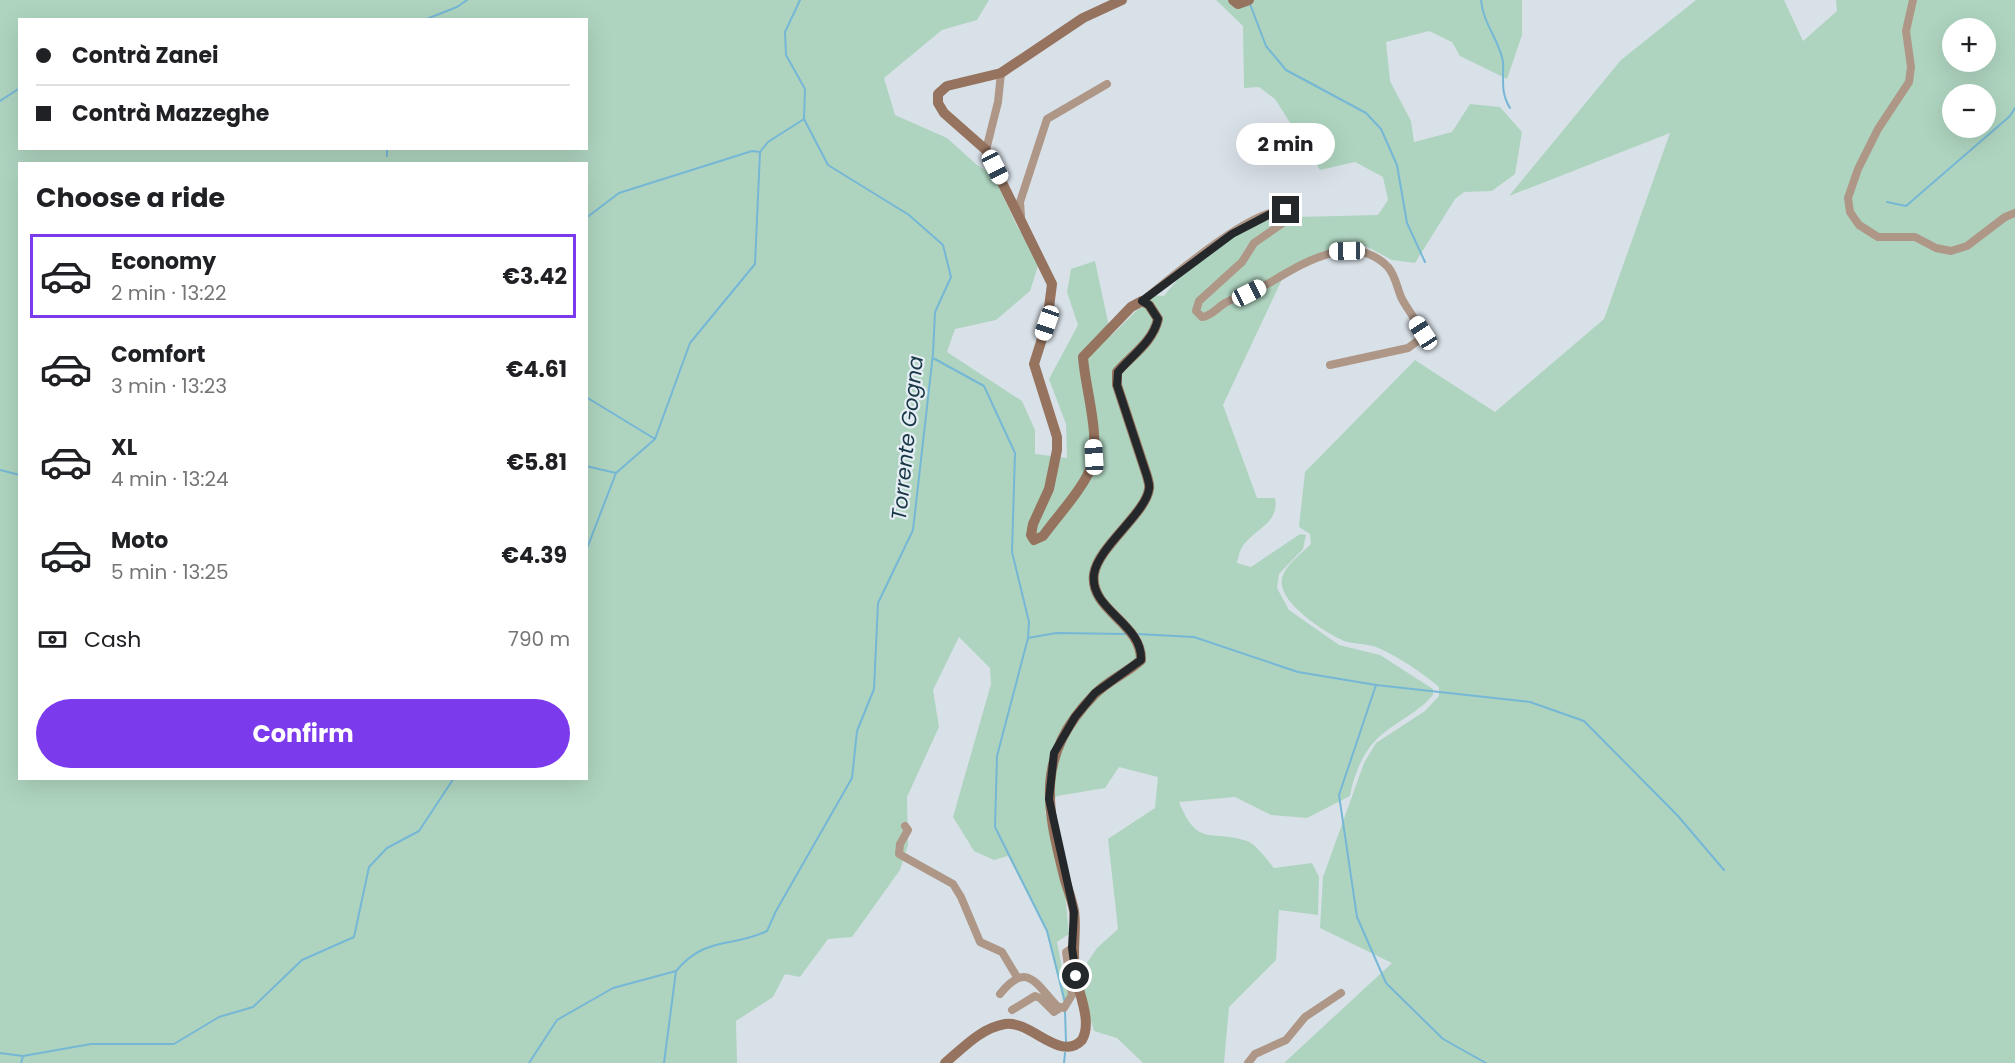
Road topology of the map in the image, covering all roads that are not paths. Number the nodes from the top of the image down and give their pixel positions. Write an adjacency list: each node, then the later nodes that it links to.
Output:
1 (1122, 0): 5 (street)
2 (1233, 0): 4 (street)
3 (1913, 0): 8 (street)
4 (1247, 2)
5 (1001, 73): 7 (street); 7 (street)
6 (1107, 84): 9 (street)
7 (986, 150): 9 (street)
8 (2015, 213)
9 (1022, 226): 10 (street)
10 (1142, 301): 11 (street); 13 (street)
11 (1330, 365)
12 (905, 826): 14 (street)
13 (1072, 948): 17 (street); 19 (street)
14 (1017, 977): 16 (street); 17 (street)
15 (1341, 993): 20 (street)
16 (1000, 994)
17 (1060, 1008): 18 (street)
18 (1012, 1011)
19 (945, 1063)
20 (1248, 1063)

